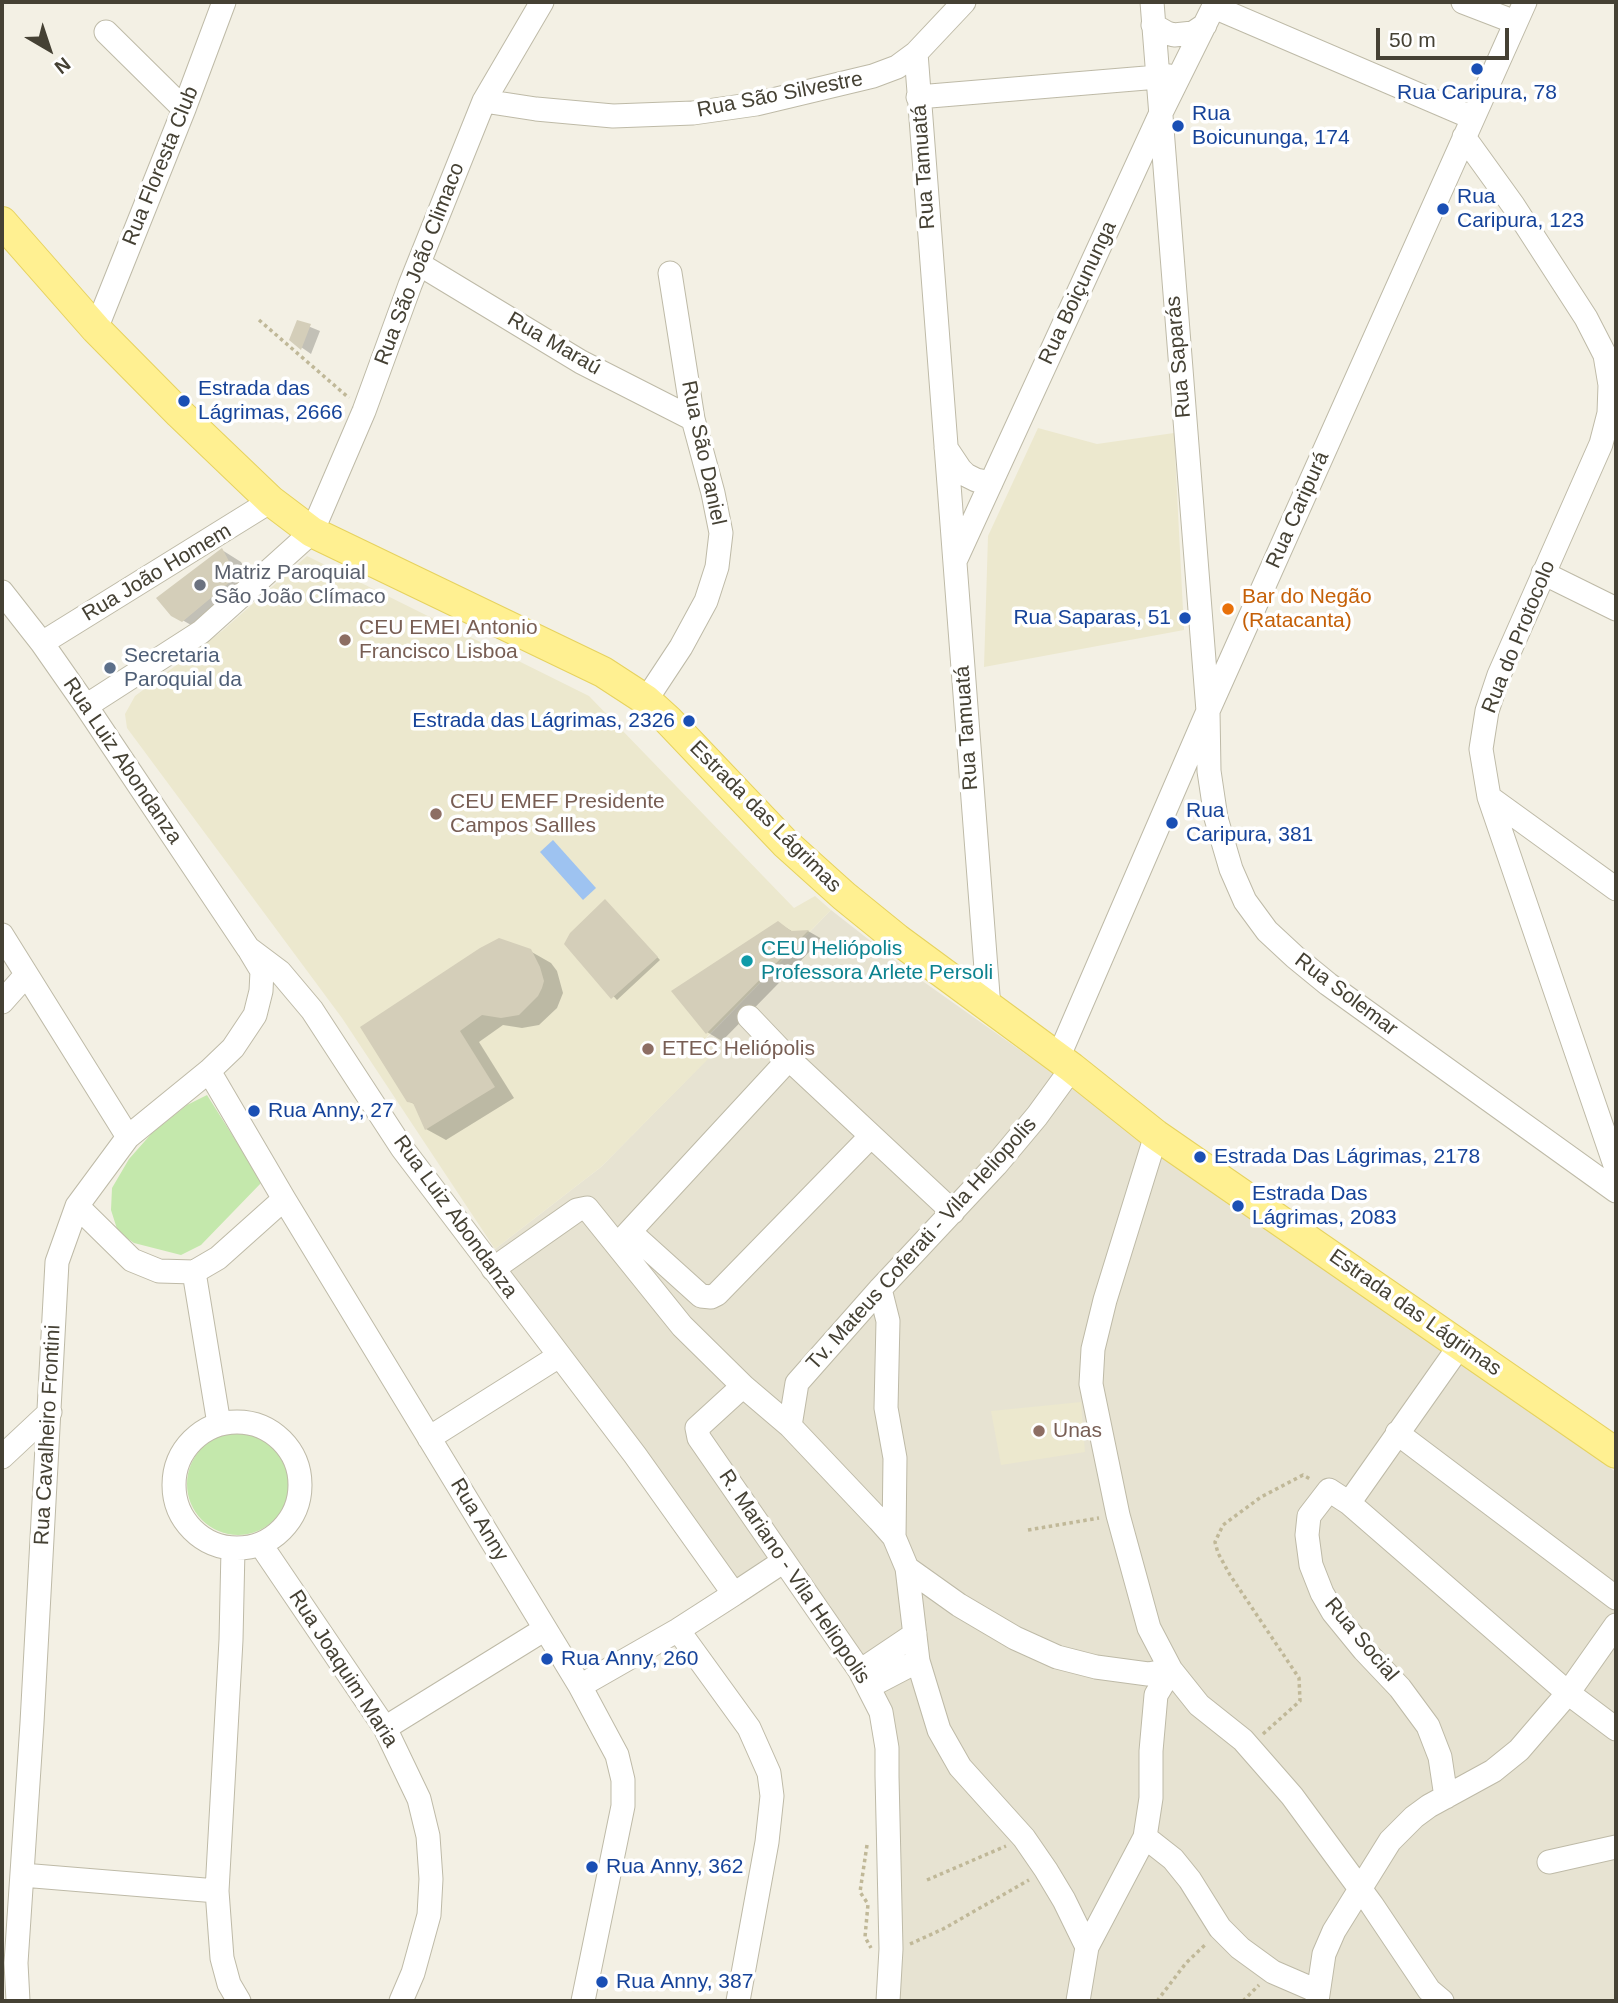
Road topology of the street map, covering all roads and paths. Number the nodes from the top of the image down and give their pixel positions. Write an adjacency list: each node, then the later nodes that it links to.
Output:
1 (224, 2): 14 (street, Rua Floresta Club)
2 (964, 2): 9 (street, Rua São Silvestre)
3 (1463, 2): 6 (street)
4 (532, 6): 13 (street, Rua São João Climaco)
5 (1212, 11): 7 (street); 10 (street, Rua Boiçununga); 16 (street)
6 (1520, 12): 16 (street, Rua Caripurá)
7 (1153, 13): 11 (street, Rua Saparás)
8 (106, 32): 14 (street)
9 (916, 53): 12 (street, Rua Tamuatá); 13 (street, Rua São Silvestre)
10 (1180, 75): 11 (street); 15 (street, Rua Boiçununga)
11 (1157, 77): 12 (street); 15 (street, Rua Saparás)
12 (918, 97): 24 (street, Rua Tamuatá)
13 (484, 102): 18 (street, Rua São João Climaco)
14 (184, 109): 21 (street, Rua Floresta Club)
15 (1159, 117): 25 (street, Rua Boiçununga); 35 (street, Rua Saparás)
16 (1469, 128): 29 (street, Rua do Protocolo); 35 (street, Rua Caripurá)
17 (2, 222): 21 (main road, Estrada das Lágrimas)
18 (419, 264): 22 (street, Rua São João Climaco); 23 (street, Rua Maraú)
19 (670, 273): 23 (street, Rua São Daniel)
20 (259, 320): 22 (path)
21 (96, 328): 26 (main road, Estrada das Lágrimas)
22 (364, 411): 27 (street, Rua São João Climaco)
23 (693, 419): 33 (street, Rua São Daniel)
24 (946, 448): 25 (street); 28 (street, Rua Tamuatá)
25 (991, 483): 28 (street, Rua Boiçununga)
26 (271, 502): 27 (main road, Estrada das Lágrimas); 32 (street, Rua João Homem)
27 (312, 531): 33 (main road, Estrada das Lágrimas); 34 (street)
28 (954, 562): 42 (street, Rua Tamuatá)
29 (1543, 573): 31 (street); 36 (street, Rua do Protocolo)
30 (2, 592): 32 (street, Rua Luiz Abondanza)
31 (1616, 609)
32 (42, 643): 34 (street, Rua Luiz Abondanza)
33 (646, 700): 42 (main road, Estrada das Lágrimas)
34 (86, 706): 39 (street, Rua Luiz Abondanza)
35 (1208, 712): 45 (street, Rua Caripurá); 51 (street, Rua Solemar)
36 (1489, 797): 37 (street); 50 (street, Rua do Protocolo)
37 (1616, 889)
38 (5, 945): 40 (street)
39 (248, 948): 46 (street, Rua Cavalheiro Frontini); 56 (street, Rua Luiz Abondanza)
40 (26, 975): 41 (street); 49 (street)
41 (2, 1002)
42 (989, 1008): 45 (main road, Estrada das Lágrimas)
43 (749, 1017): 44 (street)
44 (789, 1059): 48 (street); 55 (street)
45 (1065, 1063): 47 (main road, Estrada das Lágrimas); 54 (street, Tv. Mateus Coferati - Vila Heliopolis)
46 (209, 1071): 49 (street, Rua Cavalheiro Frontini); 52 (street, Rua Anny)
47 (1156, 1135): 59 (main road, Estrada das Lágrimas); 71 (street)
48 (871, 1136): 54 (street); 55 (street)
49 (128, 1137): 53 (street, Rua Cavalheiro Frontini)
50 (1616, 1168)
51 (1616, 1191)
52 (284, 1199): 57 (street); 66 (street, Rua Anny)
53 (78, 1206): 57 (street); 62 (street, Rua Cavalheiro Frontini)
54 (953, 1212): 58 (street, Tv. Mateus Coferati - Vila Heliopolis)
55 (624, 1238): 56 (street); 61 (street)
56 (493, 1269): 60 (street, Rua Luiz Abondanza)
57 (194, 1272): 63 (street)
58 (880, 1289): 64 (street, Tv. Mateus Coferati - Vila Heliopolis); 73 (street)
59 (1461, 1345): 65 (street); 67 (main road, Estrada das Lágrimas)
60 (559, 1356): 66 (street); 78 (street, Rua Luiz Abondanza)
61 (743, 1386): 64 (street); 76 (street, R. Mariano - Vila Heliopolis)
62 (50, 1412): 68 (street); 99 (street, Rua Cavalheiro Frontini)
63 (219, 1424): 74 (street); 75 (street)
64 (790, 1426): 73 (street)
65 (1397, 1433): 70 (street); 79 (street)
66 (429, 1438): 81 (street, Rua Anny)
67 (1616, 1453)
68 (2, 1457)
69 (1329, 1490): 70 (street); 91 (path); 92 (street, Rua Social)
70 (1349, 1503): 88 (street)
71 (1118, 1515): 72 (path); 85 (street)
72 (1028, 1530)
73 (894, 1537): 77 (street)
74 (261, 1545): 75 (street); 89 (street, Rua Joaquim Maria)
75 (233, 1549): 102 (street)
76 (784, 1561): 78 (street); 86 (street, R. Mariano - Vila Heliopolis)
77 (907, 1568): 83 (street); 85 (street)
78 (734, 1594): 82 (street)
79 (1616, 1598)
80 (1616, 1625): 88 (street)
81 (545, 1629): 87 (street, Rua Anny); 89 (street)
82 (678, 1630): 87 (street); 111 (street)
83 (915, 1634): 84 (street); 86 (street)
84 (918, 1661): 86 (street); 93 (street)
85 (1171, 1670): 91 (street); 94 (street)
86 (865, 1679): 105 (street, R. Mariano - Vila Heliopolis)
87 (580, 1686): 110 (street, Rua Anny)
88 (1568, 1693): 90 (street); 92 (street)
89 (385, 1728): 109 (street, Rua Joaquim Maria)
90 (1616, 1729)
91 (1248, 1747): 101 (street)
92 (1446, 1797): 101 (street)
93 (1024, 1838): 98 (street); 100 (path)
94 (1145, 1838): 103 (street); 104 (street)
95 (1616, 1847): 97 (street)
96 (865, 1859): 105 (path)
97 (1549, 1862)
98 (1046, 1870): 104 (street); 105 (path)
99 (22, 1875): 102 (street); 107 (street, Rua Cavalheiro Frontini)
100 (927, 1880)
101 (1360, 1889): 106 (street); 115 (street)
102 (217, 1891): 108 (street)
103 (1220, 1928): 106 (street); 114 (path)
104 (1087, 1947): 113 (street)
105 (884, 1954): 112 (street, R. Mariano - Vila Heliopolis)
106 (1317, 1996)
107 (18, 2001)
108 (239, 2001)
109 (401, 2001)
110 (583, 2001)
111 (737, 2001)
112 (888, 2001)
113 (1078, 2001)
114 (1157, 2001)
115 (1442, 2001)

